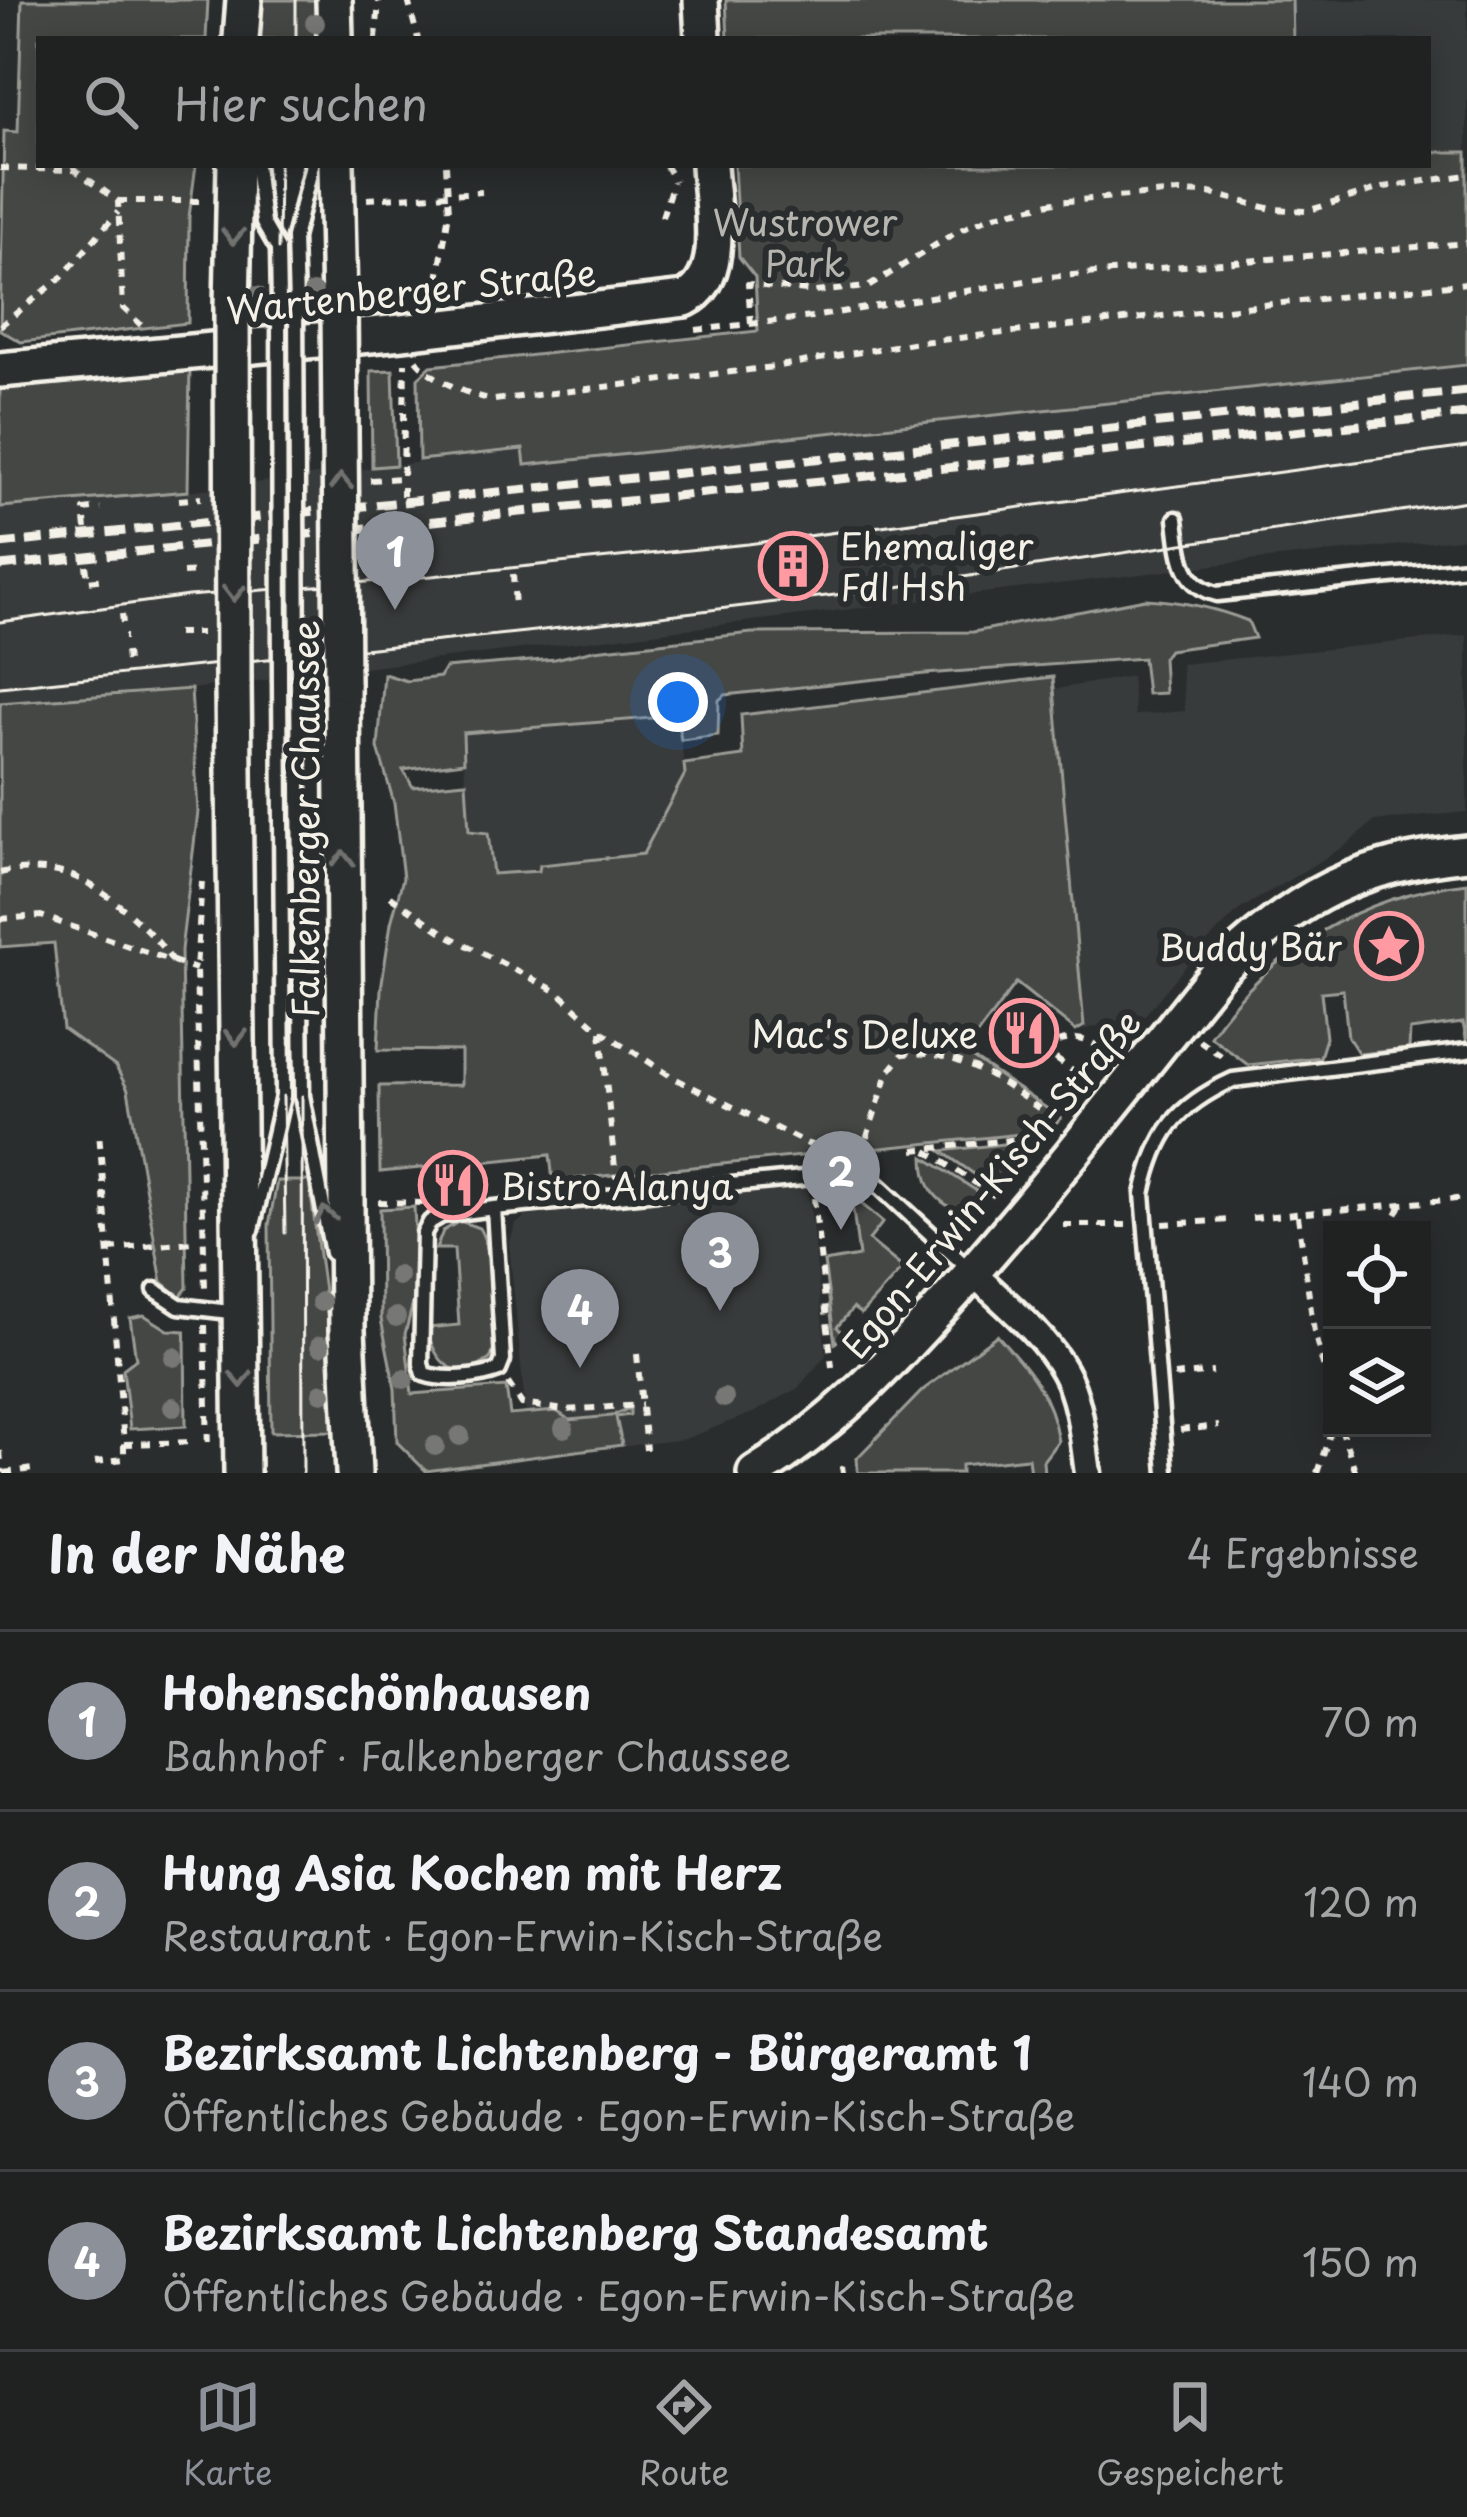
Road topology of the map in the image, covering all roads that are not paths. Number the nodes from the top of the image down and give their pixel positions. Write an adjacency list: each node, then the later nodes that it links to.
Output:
1 (244, 0): 4 (main road)
2 (334, 0): 5 (main road)
3 (701, 0): 6 (main road)
4 (242, 36)
5 (334, 36)
6 (703, 36)
7 (235, 168): 20 (main road, Falkenberger Chaussee, one-way to 20, bridge)
8 (256, 168): 20 (lane, bridge)
9 (311, 168): 21 (lane, one-way to 9, bridge)
10 (336, 168): 21 (main road, Falkenberger Chaussee, one-way to 10, bridge)
11 (699, 172): 12 (main road, Wartenberger Straße)
12 (0, 370)
13 (1176, 519): 14 (lane)
14 (1467, 568)
15 (1467, 853): 18 (main road, Egon-Erwin-Kisch-Straße)
16 (1467, 1051): 26 (lane)
17 (494, 1208): 17 (lane); 18 (lane)
18 (973, 1273): 24 (main road, Egon-Erwin-Kisch-Straße); 25 (street)
19 (154, 1290): 20 (lane)
20 (239, 1299): 22 (main road, Falkenberger Chaussee, one-way to 22)
21 (347, 1330): 23 (main road, Falkenberger Chaussee)
22 (242, 1473)
23 (354, 1473)
24 (755, 1473)
25 (1088, 1473)
26 (1166, 1473)

